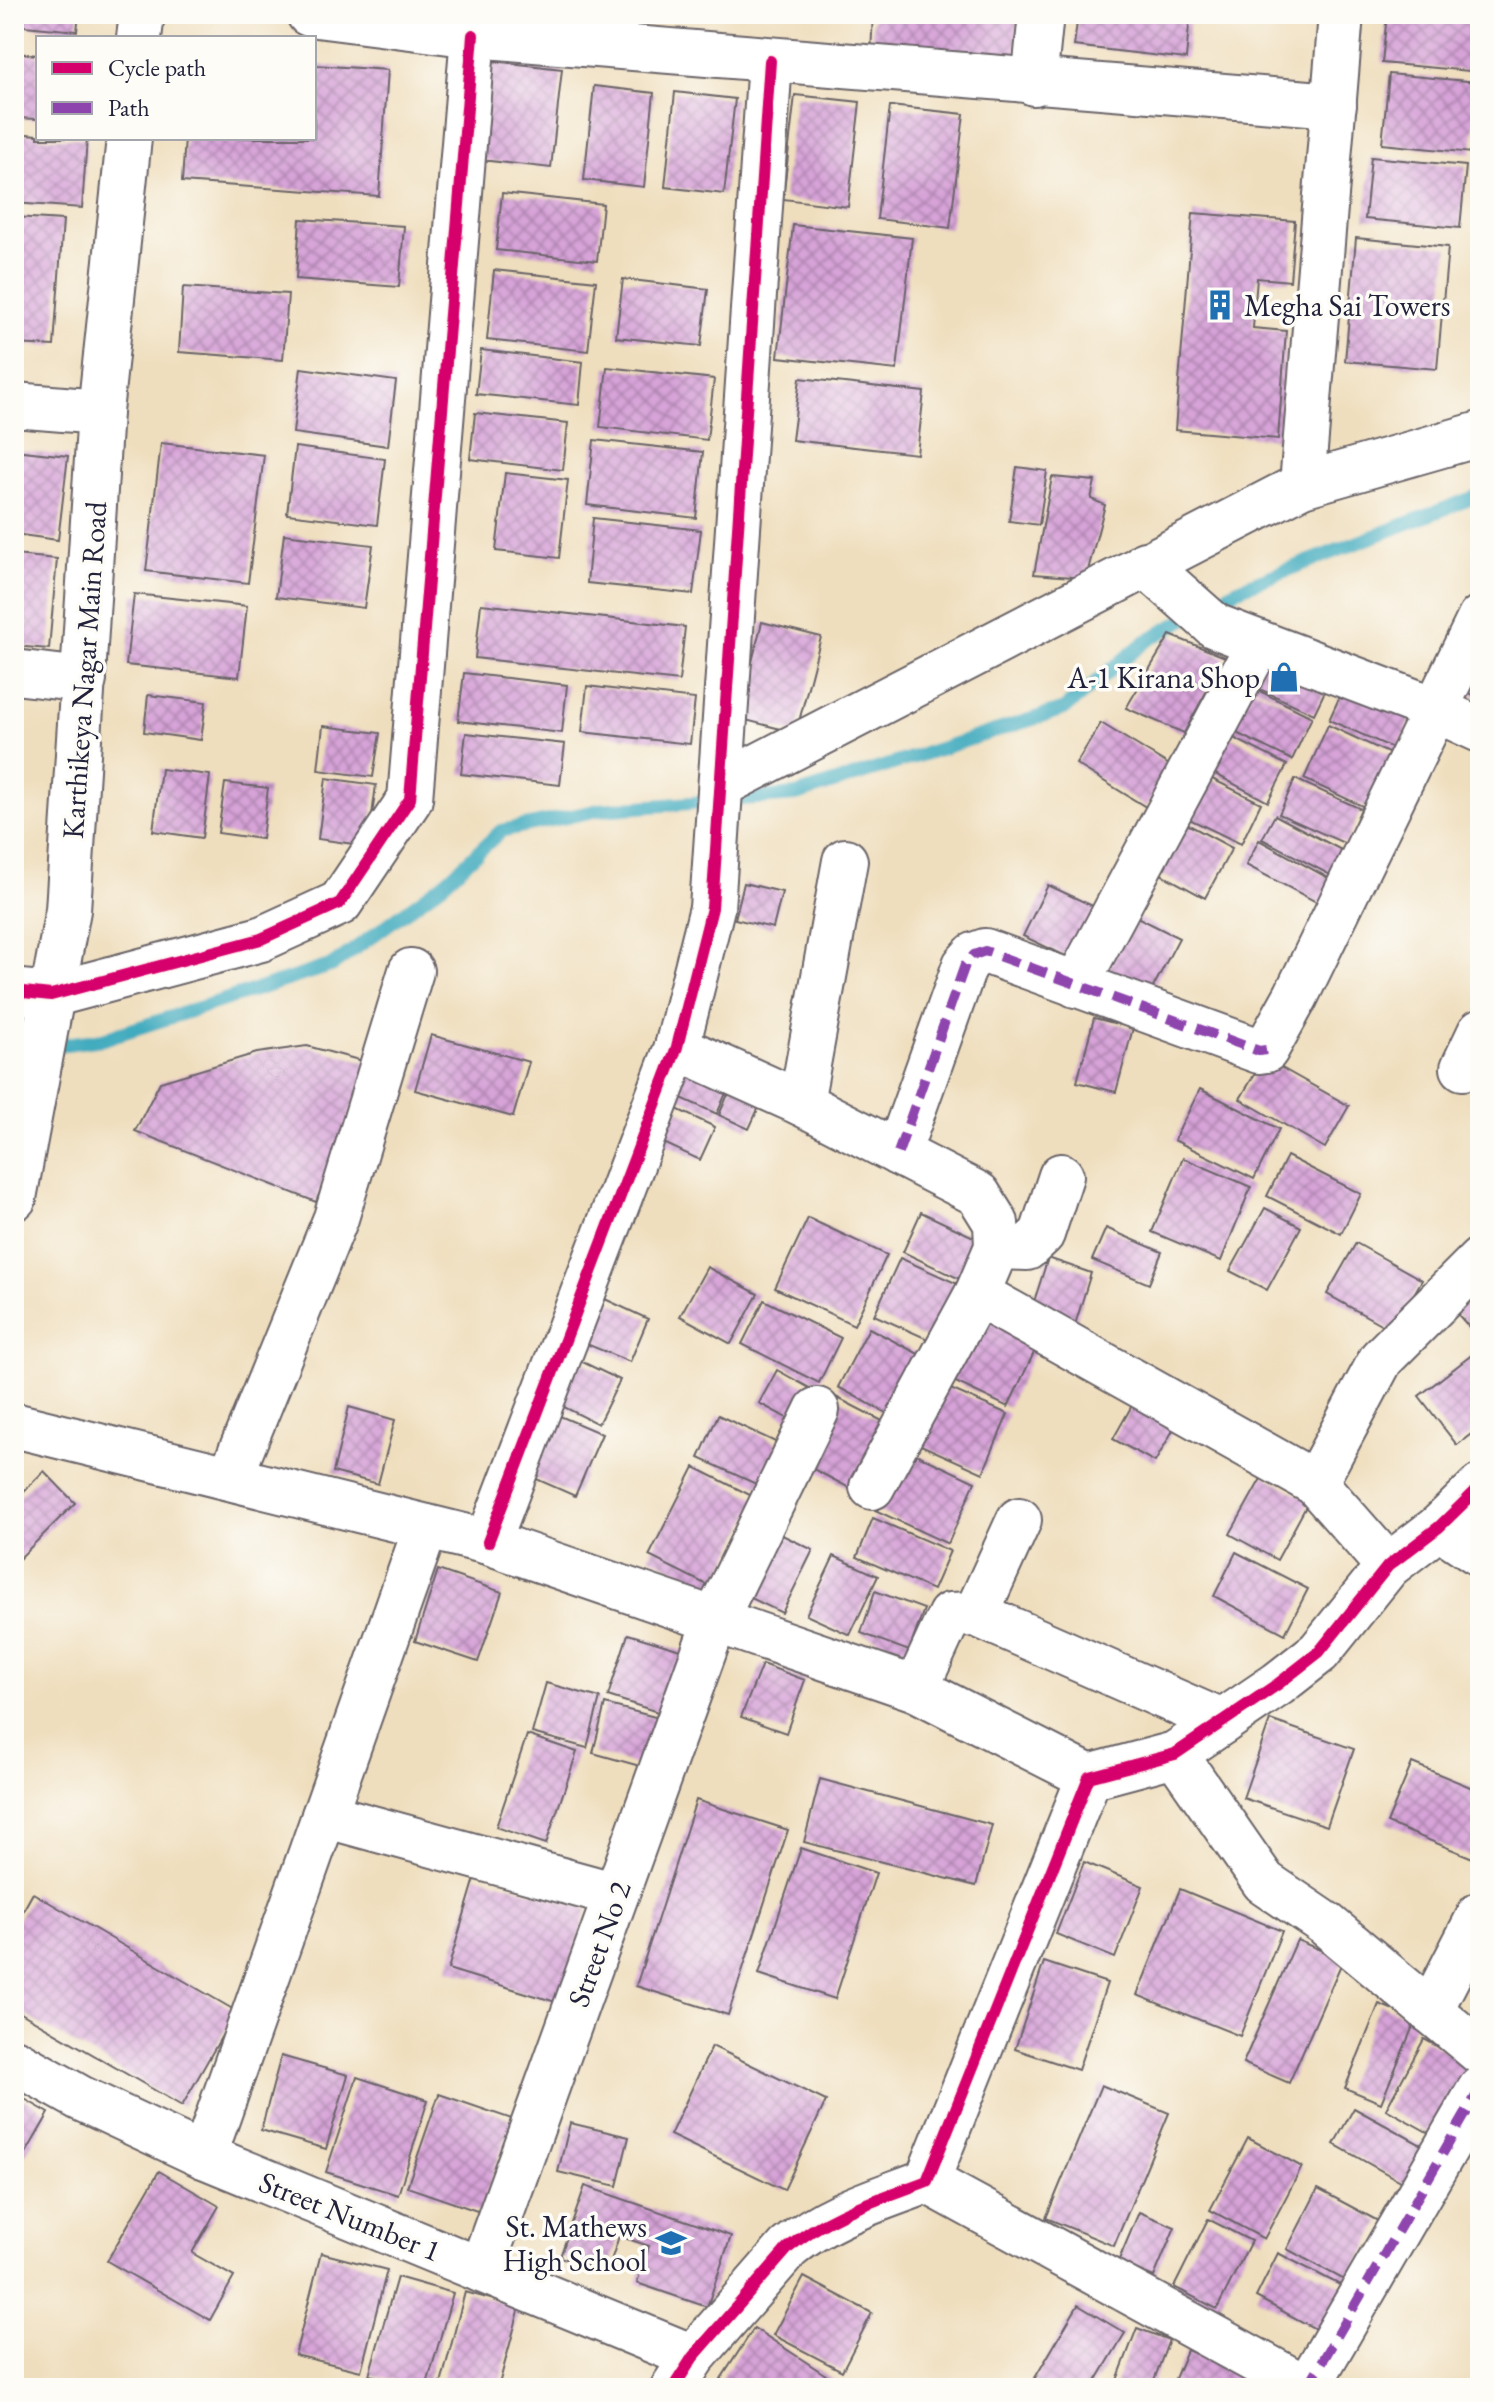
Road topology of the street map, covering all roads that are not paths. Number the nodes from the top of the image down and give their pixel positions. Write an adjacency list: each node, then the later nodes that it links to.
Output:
1 (142, 14): 6 (street)
2 (309, 14): 5 (street)
3 (1041, 14): 8 (street)
4 (1341, 14): 9 (street)
5 (473, 35): 7 (street); 26 (street)
6 (139, 36)
7 (770, 61): 8 (street); 22 (street)
8 (1034, 83): 9 (street)
9 (1334, 105): 14 (street)
10 (129, 140): 12 (street, Karthikeya Nagar Main Road)
11 (14, 405): 12 (street)
12 (100, 412): 19 (street, Karthikeya Nagar Main Road)
13 (1480, 434): 14 (street)
14 (1302, 485): 15 (street)
15 (1145, 564): 17 (street); 22 (street)
16 (1480, 618): 20 (street)
17 (1258, 645): 20 (street); 25 (street)
18 (14, 672): 19 (street)
19 (84, 680): 26 (street, Karthikeya Nagar Main Road)
20 (1434, 709): 21 (street); 25 (street)
21 (1480, 730)
22 (721, 785): 27 (street)
23 (845, 861): 28 (street)
24 (411, 971): 37 (street)
25 (1076, 985): 29 (street)
26 (37, 1004): 31 (street, Karthikeya Nagar Main Road)
27 (677, 1047): 28 (street); 44 (street)
28 (801, 1103): 29 (street)
29 (898, 1153): 32 (street)
30 (1061, 1176): 32 (street)
31 (14, 1198)
32 (997, 1247): 34 (street)
33 (1480, 1260): 38 (street)
34 (977, 1294): 38 (street); 39 (street)
35 (817, 1410): 48 (street, Street No 2)
36 (14, 1425): 37 (street)
37 (230, 1478): 42 (street)
38 (1315, 1483): 46 (street)
39 (872, 1487)
40 (1480, 1487): 43 (street)
41 (1019, 1520): 47 (street)
42 (426, 1527): 44 (street); 53 (street)
43 (1439, 1527): 45 (street); 46 (street)
44 (488, 1542): 48 (street)
45 (1480, 1554)
46 (1388, 1566): 50 (street)
47 (976, 1614): 49 (street); 50 (street)
48 (716, 1618): 49 (street); 54 (street, Street No 2)
49 (916, 1689): 52 (street)
50 (1222, 1722): 51 (street)
51 (1175, 1754): 52 (street); 56 (street)
52 (1089, 1777): 61 (street)
53 (324, 1815): 54 (street); 60 (street)
54 (616, 1895): 62 (street, Street No 2)
55 (1480, 1914): 56 (street)
56 (1430, 2011): 57 (street)
57 (1480, 2052)
58 (14, 2061): 60 (street, Street Number 1)
59 (1480, 2089): 64 (street)
60 (204, 2156): 62 (street, Street Number 1)
61 (927, 2181): 63 (street); 64 (street)
62 (481, 2270): 63 (street, Street Number 1)
63 (683, 2373)
64 (1307, 2388)

